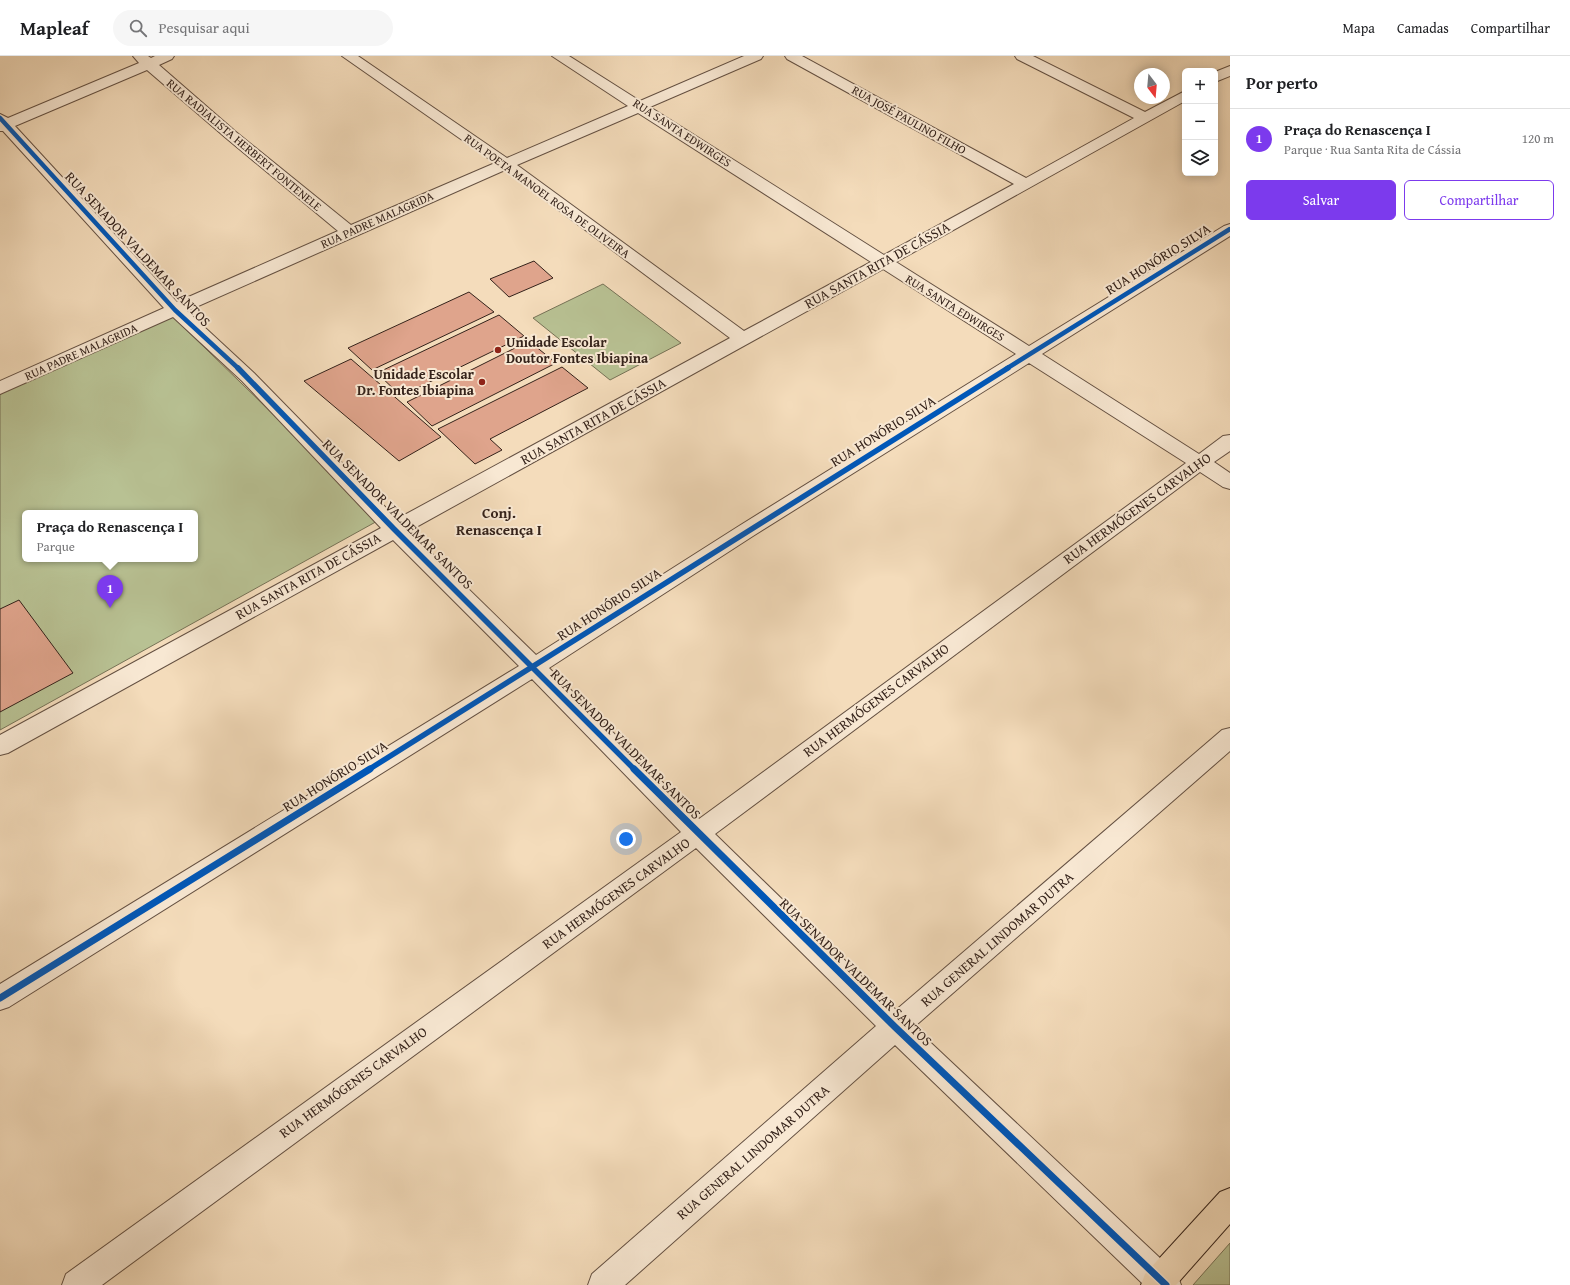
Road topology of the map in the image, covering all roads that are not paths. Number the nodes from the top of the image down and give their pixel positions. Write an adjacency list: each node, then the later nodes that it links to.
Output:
1 (167, 56): 7 (street)
2 (349, 56): 14 (street, RUA POETA MANOEL ROSA DE OLIVEIRA)
3 (559, 56): 11 (street, RUA SANTA EDWIRGES)
4 (756, 56): 11 (street, RUA PADRE MALAGRIDA)
5 (792, 56): 15 (street, RUA JOSÉ PAULINO FILHO)
6 (1022, 56): 12 (street)
7 (144, 60): 13 (street); 17 (street, RUA RADIALISTA HERBERT FONTENELE)
8 (1230, 70): 9 (street)
9 (1218, 76)
10 (1182, 97): 12 (street, RUA SANTA RITA DE CÁSSIA)
11 (641, 107): 14 (street, RUA PADRE MALAGRIDA); 18 (street, RUA SANTA EDWIRGES)
12 (1144, 117): 15 (street, RUA SANTA RITA DE CÁSSIA)
13 (2, 124): 19 (street, RUA SENADOR VALDEMAR SANTOS)
14 (506, 164): 17 (street, RUA PADRE MALAGRIDA); 20 (street, RUA POETA MANOEL ROSA DE OLIVEIRA)
15 (1026, 184): 18 (street, RUA SANTA RITA DE CÁSSIA)
16 (1230, 229): 21 (street, RUA HONÓRIO SILVA)
17 (349, 232): 19 (street, RUA PADRE MALAGRIDA)
18 (882, 262): 20 (street, RUA SANTA RITA DE CÁSSIA); 21 (street, RUA SANTA EDWIRGES)
19 (175, 310): 22 (street, RUA PADRE MALAGRIDA); 26 (street, RUA SENADOR VALDEMAR SANTOS)
20 (743, 339): 26 (street, RUA SANTA RITA DE CÁSSIA)
21 (1029, 354): 24 (street, RUA SANTA EDWIRGES); 27 (street, RUA HONÓRIO SILVA)
22 (0, 388)
23 (1230, 441): 24 (street, RUA HERMÓGENES CARVALHO)
24 (1199, 463): 25 (street, RUA SANTA EDWIRGES); 30 (street, RUA HERMÓGENES CARVALHO)
25 (1230, 482)
26 (394, 529): 27 (street, RUA SENADOR VALDEMAR SANTOS); 29 (street, RUA SANTA RITA DE CÁSSIA)
27 (534, 667): 30 (street, RUA SENADOR VALDEMAR SANTOS); 31 (street, RUA HONÓRIO SILVA)
28 (1230, 737): 32 (street, RUA GENERAL LINDOMAR DUTRA)
29 (0, 746)
30 (698, 833): 32 (street, RUA SENADOR VALDEMAR SANTOS); 35 (street, RUA HERMÓGENES CARVALHO)
31 (0, 998)
32 (895, 1027): 34 (street, RUA SENADOR VALDEMAR SANTOS); 36 (street, RUA GENERAL LINDOMAR DUTRA)
33 (1230, 1202): 34 (main road)
34 (1160, 1283)
35 (77, 1285)
36 (603, 1285)

